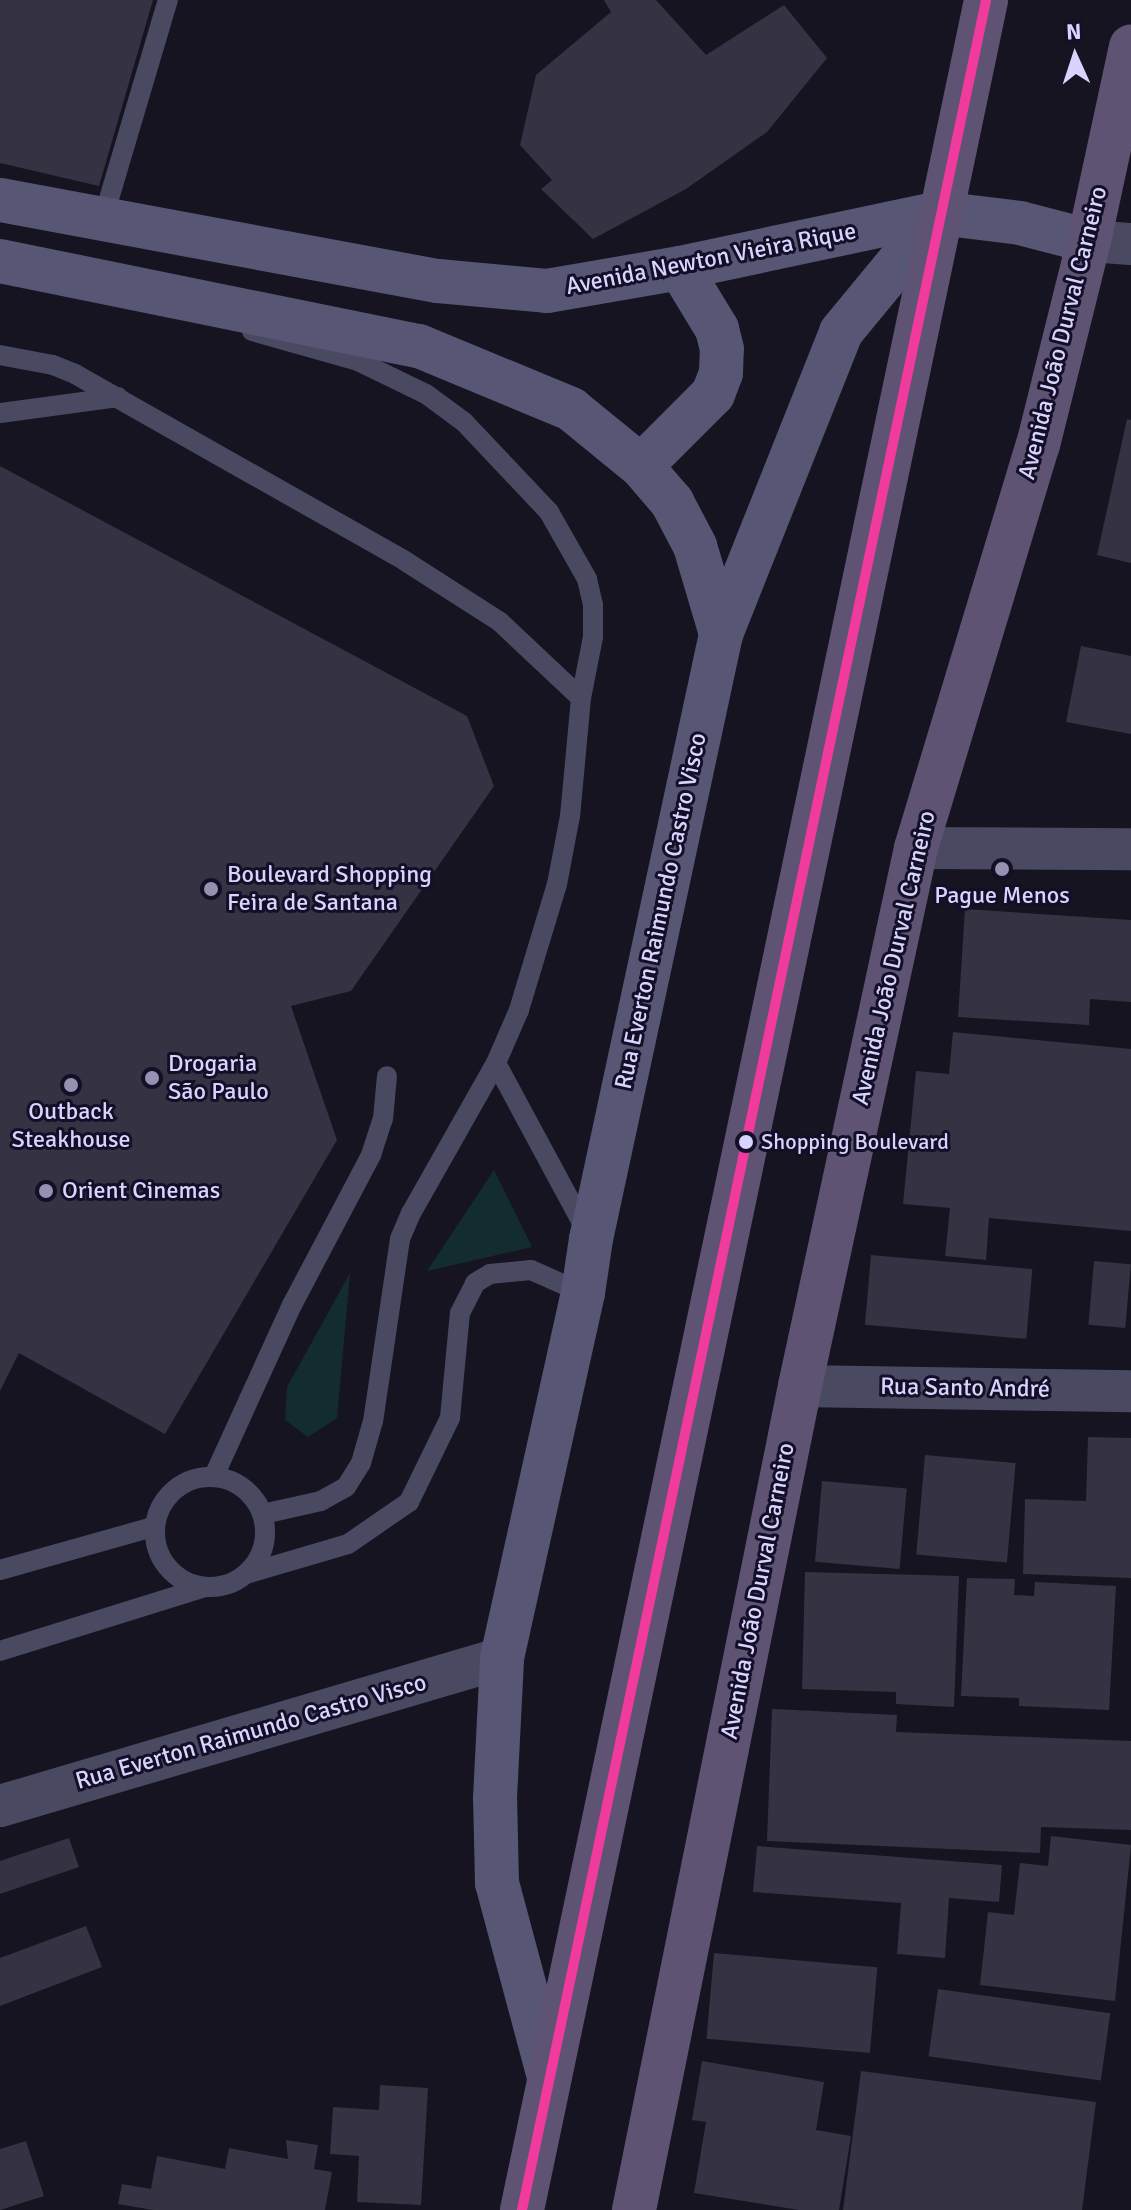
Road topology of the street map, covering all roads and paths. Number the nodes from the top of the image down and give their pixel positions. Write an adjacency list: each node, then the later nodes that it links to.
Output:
1 (168, 0): 6 (lane)
2 (986, 0): 5 (main road)
3 (1131, 46): 7 (main road, Avenida João Durval Carneiro)
4 (0, 200): 6 (street, Avenida Newton Vieira Rique)
5 (939, 213): 7 (street, Avenida Newton Vieira Rique); 9 (street, Avenida Newton Vieira Rique); 15 (street, Rua Everton Raimundo Castro Visco); 34 (main road)
6 (103, 219): 9 (street, Avenida Newton Vieira Rique)
7 (1110, 243): 17 (main road, Avenida João Durval Carneiro)
8 (0, 261): 10 (street)
9 (680, 268): 14 (street)
10 (150, 293): 14 (street); 16 (lane)
11 (0, 355): 12 (lane)
12 (118, 397): 13 (lane); 16 (lane)
13 (0, 413)
14 (641, 466): 15 (street)
15 (721, 634): 21 (street, Rua Everton Raimundo Castro Visco)
16 (581, 698): 19 (lane)
17 (916, 848): 18 (street); 23 (main road, Avenida João Durval Carneiro)
18 (1131, 849)
19 (496, 1063): 21 (lane); 26 (lane)
20 (387, 1076): 25 (lane)
21 (591, 1239): 22 (street, Rua Everton Raimundo Castro Visco)
22 (583, 1293): 29 (lane); 32 (street, Rua Everton Raimundo Castro Visco)
23 (800, 1386): 24 (street, Rua Santo André); 36 (main road, Avenida João Durval Carneiro)
24 (1131, 1391)
25 (214, 1476): 26 (lane); 27 (lane)
26 (263, 1514): 29 (lane)
27 (153, 1527): 28 (lane); 30 (lane)
28 (0, 1570)
29 (246, 1574): 30 (lane)
30 (205, 1587): 31 (lane)
31 (0, 1651)
32 (502, 1658): 33 (street, Rua Everton Raimundo Castro Visco); 34 (street, Rua Everton Raimundo Castro Visco)
33 (0, 1806)
34 (549, 2077): 35 (main road)
35 (522, 2210)
36 (634, 2210)

